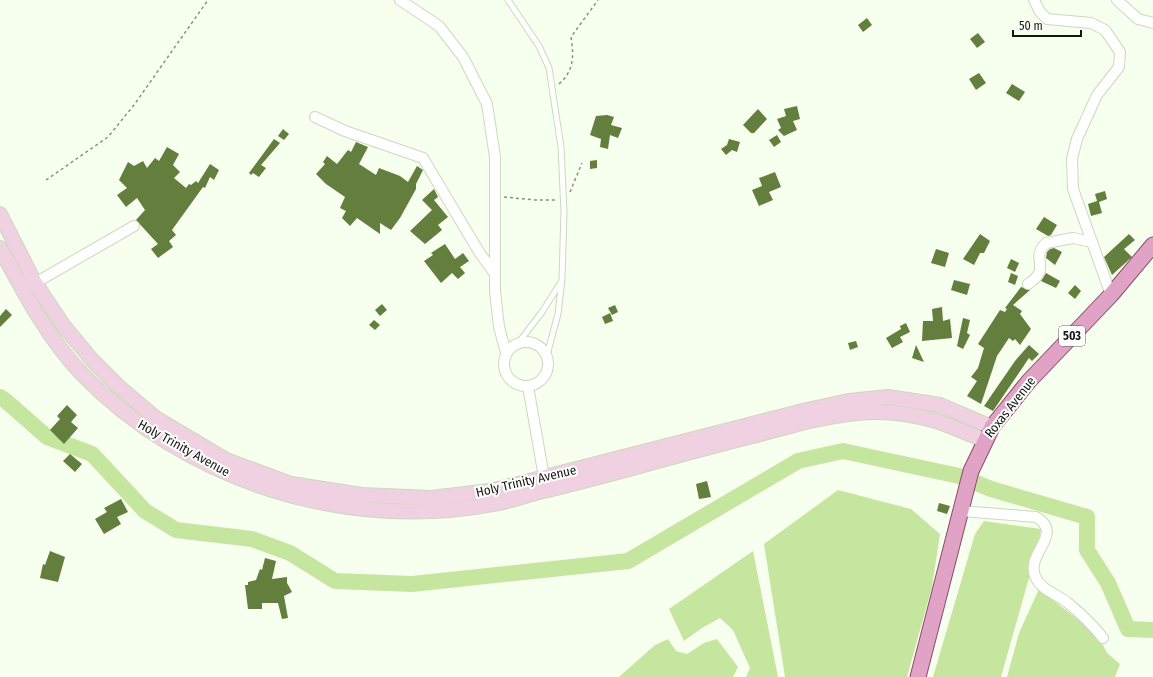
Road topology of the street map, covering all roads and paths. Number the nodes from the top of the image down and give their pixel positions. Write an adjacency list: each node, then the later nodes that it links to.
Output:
1 (208, 0): 11 (path)
2 (400, 0): 12 (street)
3 (508, 0): 8 (lane)
4 (598, 0): 8 (path)
5 (1034, 0): 16 (street)
6 (1117, 0): 7 (street)
7 (1153, 23)
8 (553, 90): 13 (lane)
9 (315, 117): 19 (street)
10 (582, 163): 13 (path)
11 (46, 180)
12 (495, 196): 13 (path); 19 (street)
13 (563, 200): 20 (lane)
14 (0, 214): 21 (main road, Holy Trinity Avenue)
15 (134, 226): 21 (street)
16 (1092, 242): 22 (street); 23 (street)
17 (1153, 245): 23 (main road, Roxas Avenue / 503)
18 (0, 248): 29 (main road, Holy Trinity Avenue)
19 (495, 274): 25 (street)
20 (562, 279): 24 (lane); 26 (lane)
21 (35, 283): 29 (main road, Holy Trinity Avenue)
22 (1028, 284)
23 (1111, 295): 28 (main road, Roxas Avenue / 503)
24 (519, 342): 25 (street); 26 (street)
25 (506, 353): 27 (street)
26 (547, 355): 27 (street)
27 (528, 386): 29 (street)
28 (988, 433): 29 (main road, Holy Trinity Avenue); 30 (main road, Roxas Avenue / 503)
29 (546, 484)
30 (962, 507): 31 (street); 32 (main road, Roxas Avenue / 503)
31 (1102, 638)
32 (918, 677)

